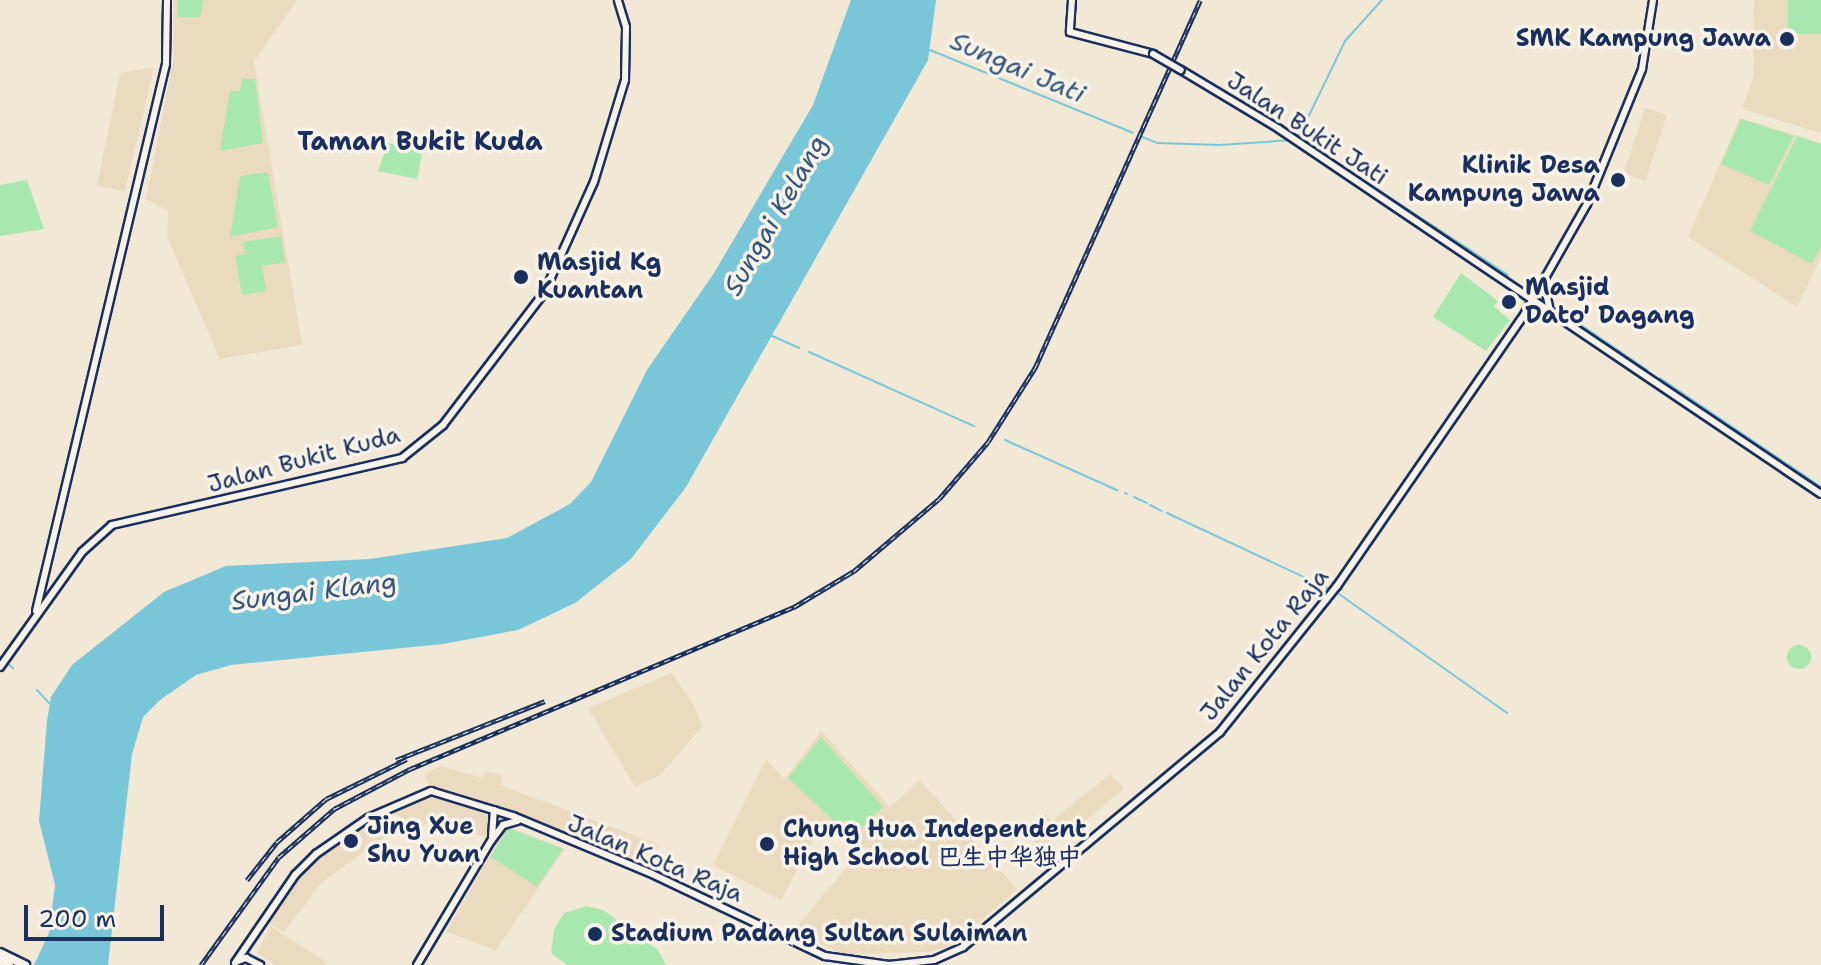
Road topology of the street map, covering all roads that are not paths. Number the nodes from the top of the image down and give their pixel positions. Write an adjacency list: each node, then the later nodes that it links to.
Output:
1 (167, 0): 11 (main road)
2 (618, 0): 13 (main road, Jalan Bukit Kuda)
3 (1072, 0): 6 (main road, Jalan Bukit Jati, bridge)
4 (1651, 0): 5 (main road, Jalan Kota Raja)
5 (1543, 282): 6 (main road); 7 (main road, Jalan Kota Raja); 8 (main road)
6 (1518, 288): 7 (main road, Jalan Bukit Jati)
7 (1534, 298): 8 (main road, Jalan Bukit Jati); 9 (main road, Jalan Kota Raja)
8 (1554, 312): 9 (main road); 10 (main road, Jalan Bukit Jati)
9 (1525, 313): 18 (main road, Jalan Kota Raja)
10 (1821, 494)
11 (43, 574): 12 (main road); 13 (main road)
12 (42, 582): 14 (main road); 15 (main road)
13 (57, 584): 14 (main road, Jalan Bukit Kuda)
14 (50, 594): 15 (main road, Jalan Bukit Kuda)
15 (36, 615): 16 (main road, Jalan Bukit Kuda)
16 (0, 667)
17 (494, 810): 18 (main road, Jalan Kota Raja); 19 (main road); 20 (main road, Jalan Kota Raja)
18 (519, 821): 19 (main road)
19 (491, 841): 27 (main road)
20 (248, 944): 23 (main road, Jalan Kota Raja); 24 (main road)
21 (0, 953): 26 (highway)
22 (0, 960): 25 (highway)
23 (235, 963): 24 (main road)
24 (256, 963)
25 (9, 965)
26 (25, 965)
27 (417, 965)

